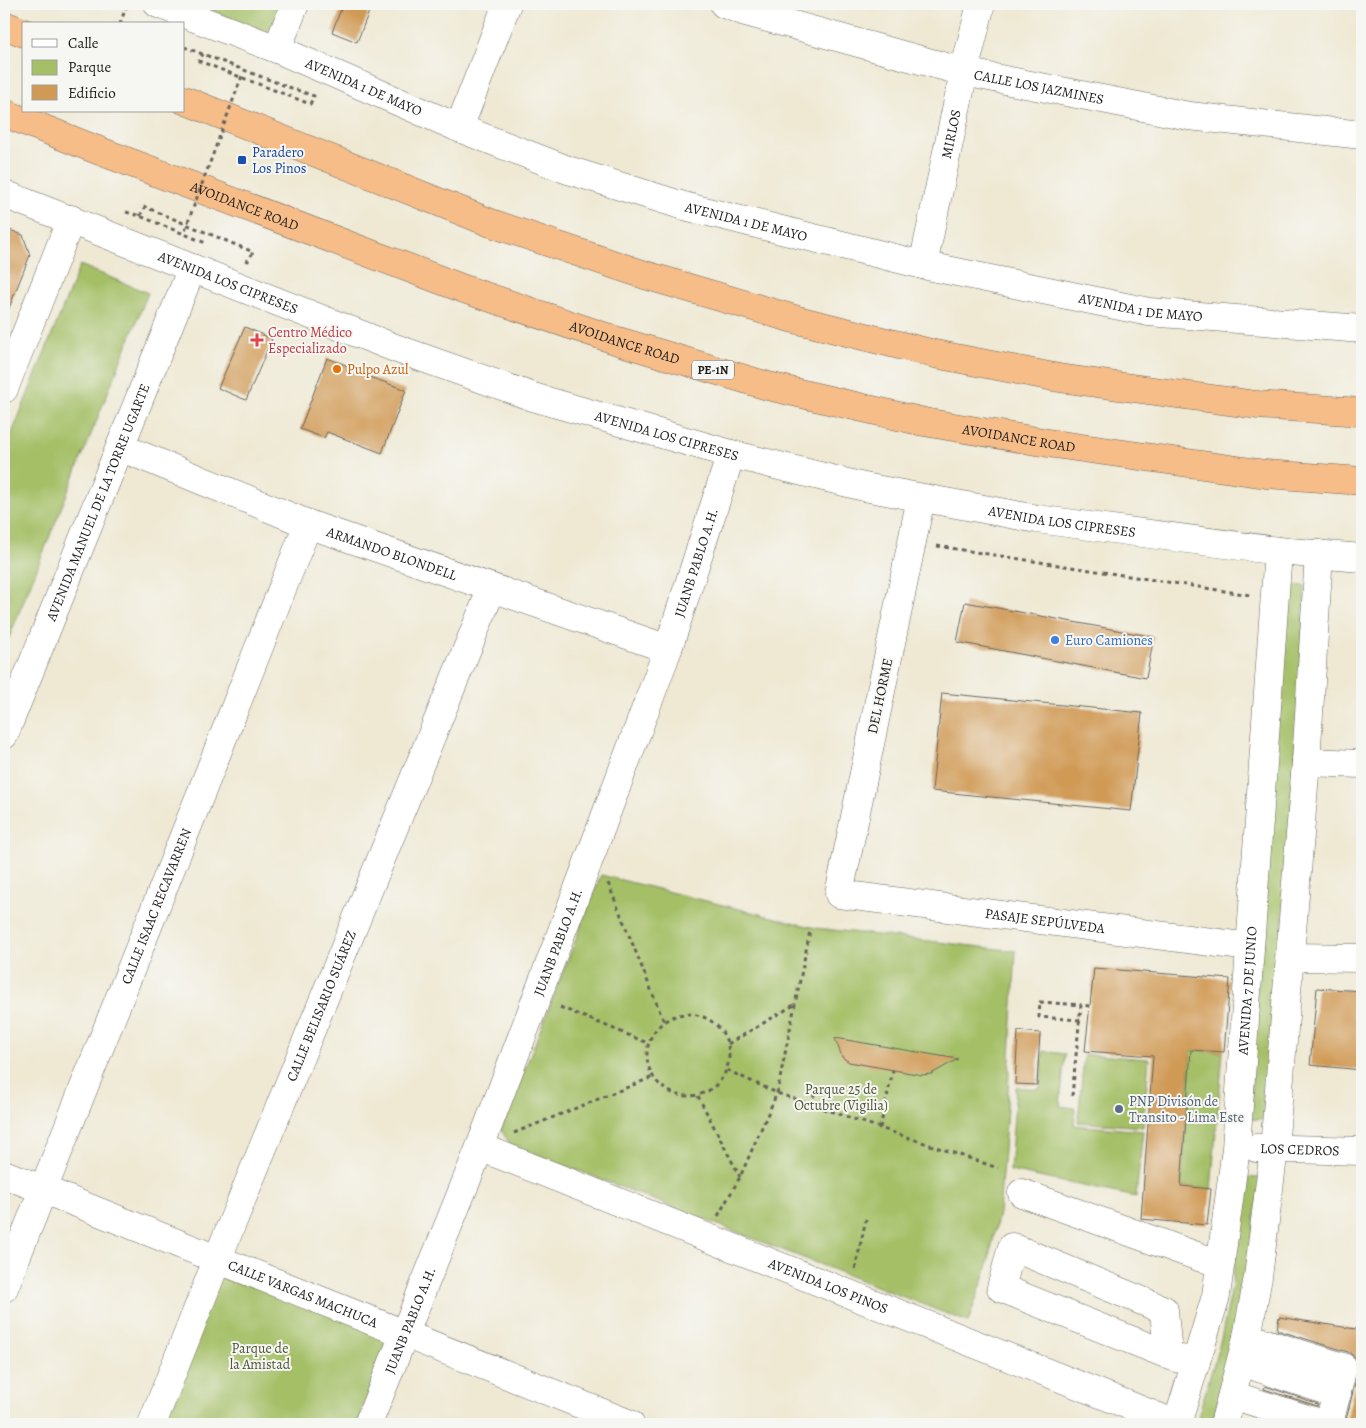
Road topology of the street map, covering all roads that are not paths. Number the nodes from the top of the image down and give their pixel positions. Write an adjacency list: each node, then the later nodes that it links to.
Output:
1 (158, 4): 8 (street, AVENIDA 1 DE MAYO)
2 (295, 4): 8 (street)
3 (506, 4): 12 (street)
4 (724, 4): 9 (street, CALLE LOS JAZMINES)
5 (981, 4): 9 (street, MIRLOS)
6 (4, 25): 7 (highway)
7 (22, 32)
8 (277, 49): 12 (street, AVENIDA 1 DE MAYO)
9 (964, 72): 13 (street, CALLE LOS JAZMINES); 16 (street, MIRLOS)
10 (185, 100): 20 (highway)
11 (4, 113): 23 (highway, AVOIDANCE ROAD / PE-1N)
12 (459, 128): 16 (street, AVENIDA 1 DE MAYO)
13 (1362, 135)
14 (4, 194): 15 (street, AVENIDA LOS CIPRESES)
15 (71, 219): 17 (street, AVENIDA LOS CIPRESES); 19 (street)
16 (923, 264): 18 (street, AVENIDA 1 DE MAYO)
17 (192, 268): 21 (street, AVENIDA MANUEL DE LA TORRE UGARTE); 22 (street, AVENIDA LOS CIPRESES)
18 (1362, 329)
19 (4, 389)
20 (1362, 412)
21 (120, 447): 25 (street, ARMANDO BLONDELL); 31 (street, AVENIDA MANUEL DE LA TORRE UGARTE)
22 (731, 454): 24 (street, AVENIDA LOS CIPRESES); 30 (street, JUANB PABLO A.H.)
23 (1362, 481)
24 (920, 498): 26 (street, AVENIDA LOS CIPRESES); 34 (street, DEL HORME)
25 (308, 524): 29 (street, ARMANDO BLONDELL); 43 (street, CALLE ISAAC RECAVARREN)
26 (1278, 551): 27 (street, AVENIDA LOS CIPRESES); 35 (street, AVENIDA 7 DE JUNIO)
27 (1318, 554): 28 (street, AVENIDA LOS CIPRESES); 32 (street)
28 (1362, 558)
29 (492, 588): 30 (street, ARMANDO BLONDELL); 45 (street, CALLE BELISARIO SUÁREZ)
30 (668, 649): 38 (street, JUANB PABLO A.H.)
31 (4, 735)
32 (1306, 762): 33 (street); 36 (street)
33 (1362, 764)
34 (839, 894): 35 (street, PASAJE SEPÚLVEDA)
35 (1250, 947): 39 (street, AVENIDA 7 DE JUNIO)
36 (1288, 957): 37 (street); 40 (street)
37 (1362, 958)
38 (480, 1148): 48 (street, JUANB PABLO A.H.); 56 (street, AVENIDA LOS PINOS)
39 (1236, 1148): 40 (street, LOS CEDROS); 46 (street, AVENIDA 7 DE JUNIO)
40 (1274, 1149): 41 (street, LOS CEDROS); 49 (street)
41 (1362, 1151)
42 (4, 1174): 43 (street, CALLE VARGAS MACHUCA)
43 (43, 1190): 45 (street, CALLE VARGAS MACHUCA); 47 (street, CALLE ISAAC RECAVARREN)
44 (1022, 1193): 46 (street)
45 (217, 1260): 48 (street, CALLE VARGAS MACHUCA); 53 (street, CALLE BELISARIO SUÁREZ)
46 (1221, 1262): 51 (street, AVENIDA 7 DE JUNIO)
47 (4, 1288)
48 (404, 1334): 54 (street, JUANB PABLO A.H.); 55 (street, CALLE VARGAS MACHUCA)
49 (1244, 1350): 52 (street); 59 (street)
50 (1168, 1354): 50 (street); 51 (street)
51 (1196, 1362): 56 (street, AVENIDA 7 DE JUNIO)
52 (1232, 1395): 57 (street); 58 (street)
53 (152, 1424)
54 (368, 1424)
55 (630, 1424)
56 (1177, 1424)
57 (1224, 1424)
58 (1323, 1424)
59 (1329, 1424)

